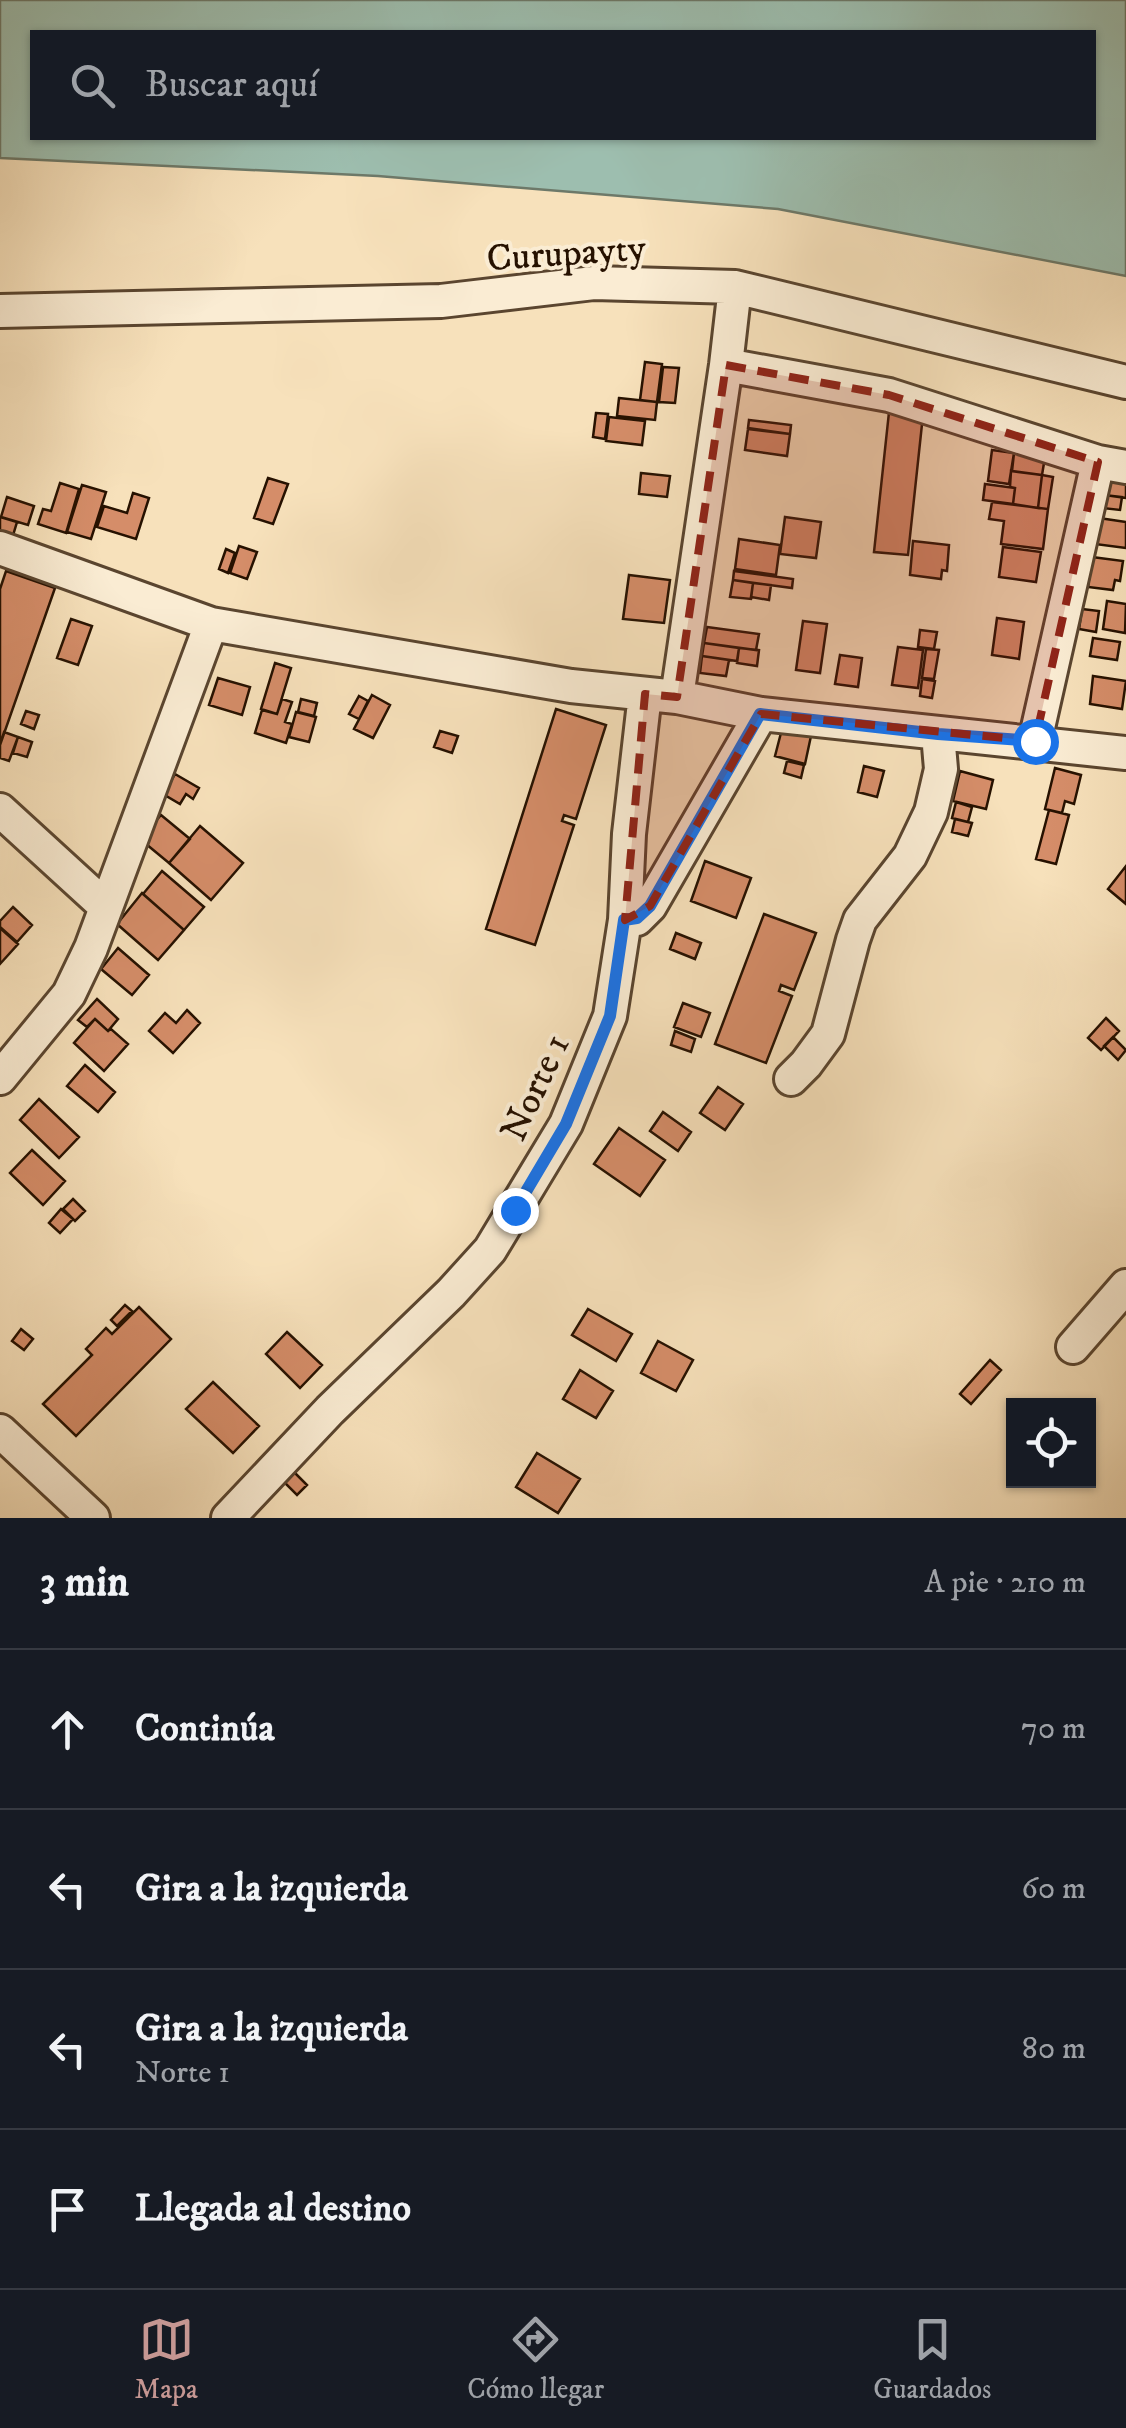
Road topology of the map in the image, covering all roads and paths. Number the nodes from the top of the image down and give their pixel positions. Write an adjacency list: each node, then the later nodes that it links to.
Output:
1 (735, 286): 2 (street, Curupayty); 3 (street, Norte 1); 4 (street, Curupayty)
2 (0, 311)
3 (726, 365): 5 (street); 8 (street, Norte 1)
4 (1126, 382)
5 (1112, 464): 11 (street)
6 (0, 548): 7 (street)
7 (211, 624): 8 (street); 14 (street)
8 (661, 695): 9 (street); 15 (street, Norte 1)
9 (760, 714): 10 (street); 15 (street)
10 (938, 734): 11 (street); 17 (street)
11 (1035, 741): 12 (street)
12 (1126, 752)
13 (0, 810): 14 (street)
14 (106, 908): 16 (street)
15 (624, 920): 22 (street, Norte 1)
16 (0, 1078)
17 (791, 1080)
18 (1126, 1286): 19 (street)
19 (1073, 1346)
20 (0, 1431): 21 (street)
21 (94, 1518)
22 (228, 1518)

